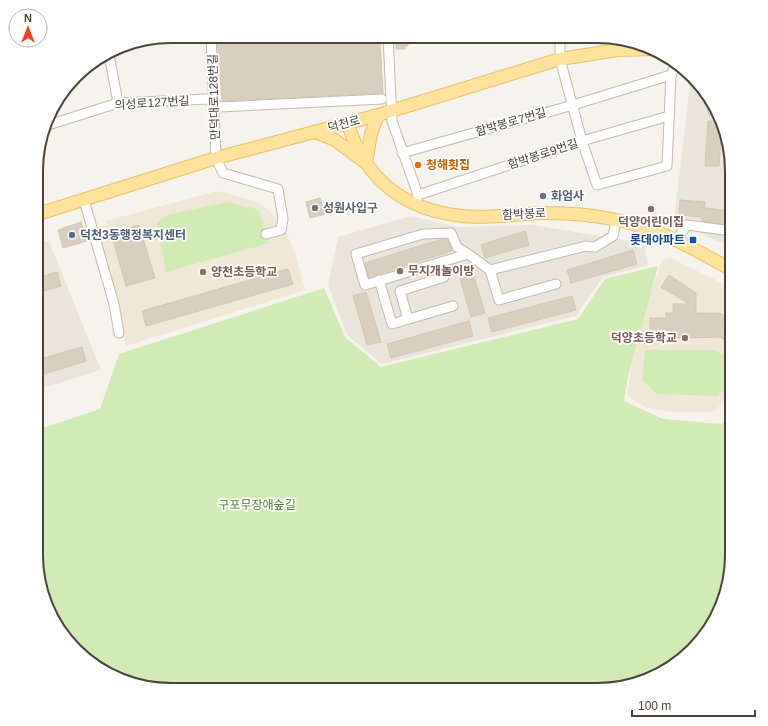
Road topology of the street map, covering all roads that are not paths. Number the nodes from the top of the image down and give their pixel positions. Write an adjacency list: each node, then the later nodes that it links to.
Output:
1 (211, 43): 11 (street, 만덕대로128번길)
2 (388, 43): 13 (street)
3 (560, 43): 6 (street)
4 (637, 49): 6 (main road, 덕천로)
5 (110, 59): 10 (street)
6 (560, 59): 12 (street); 13 (main road, 덕천로)
7 (674, 68): 8 (street)
8 (671, 75): 12 (street, 함박봉로7번길); 15 (street)
9 (382, 99): 11 (street, 의성로127번길)
10 (118, 103): 11 (street, 의성로127번길); 16 (street, 의성로127번길)
11 (213, 103): 21 (street, 만덕대로128번길)
12 (573, 105): 19 (street); 20 (street, 함박봉로7번길)
13 (390, 111): 14 (main road, 덕천로); 20 (street)
14 (378, 115): 17 (main road, 덕천로); 22 (main road)
15 (669, 116): 19 (street, 함박봉로9번길); 19 (street)
16 (52, 124)
17 (348, 124): 18 (main road, 덕천로); 22 (main road, 함박봉로)
18 (315, 132): 21 (main road, 덕천로); 22 (main road)
19 (582, 142): 23 (street, 함박봉로9번길)
20 (402, 153): 23 (street)
21 (216, 158): 24 (main road, 덕천로); 28 (street)
22 (366, 163): 23 (main road, 함박봉로)
23 (417, 199): 26 (main road, 함박봉로)
24 (84, 200): 25 (main road, 덕천로); 38 (street)
25 (43, 212)
26 (616, 220): 29 (main road, 함박봉로); 32 (street)
27 (725, 230): 29 (street)
28 (266, 234)
29 (676, 240): 31 (main road, 함박봉로)
30 (468, 254): 32 (street); 34 (street); 34 (street)
31 (725, 266)
32 (490, 270): 35 (street)
33 (444, 277): 37 (street)
34 (380, 280): 37 (street)
35 (556, 284)
36 (453, 306): 37 (street)
37 (408, 319)
38 (119, 333)

